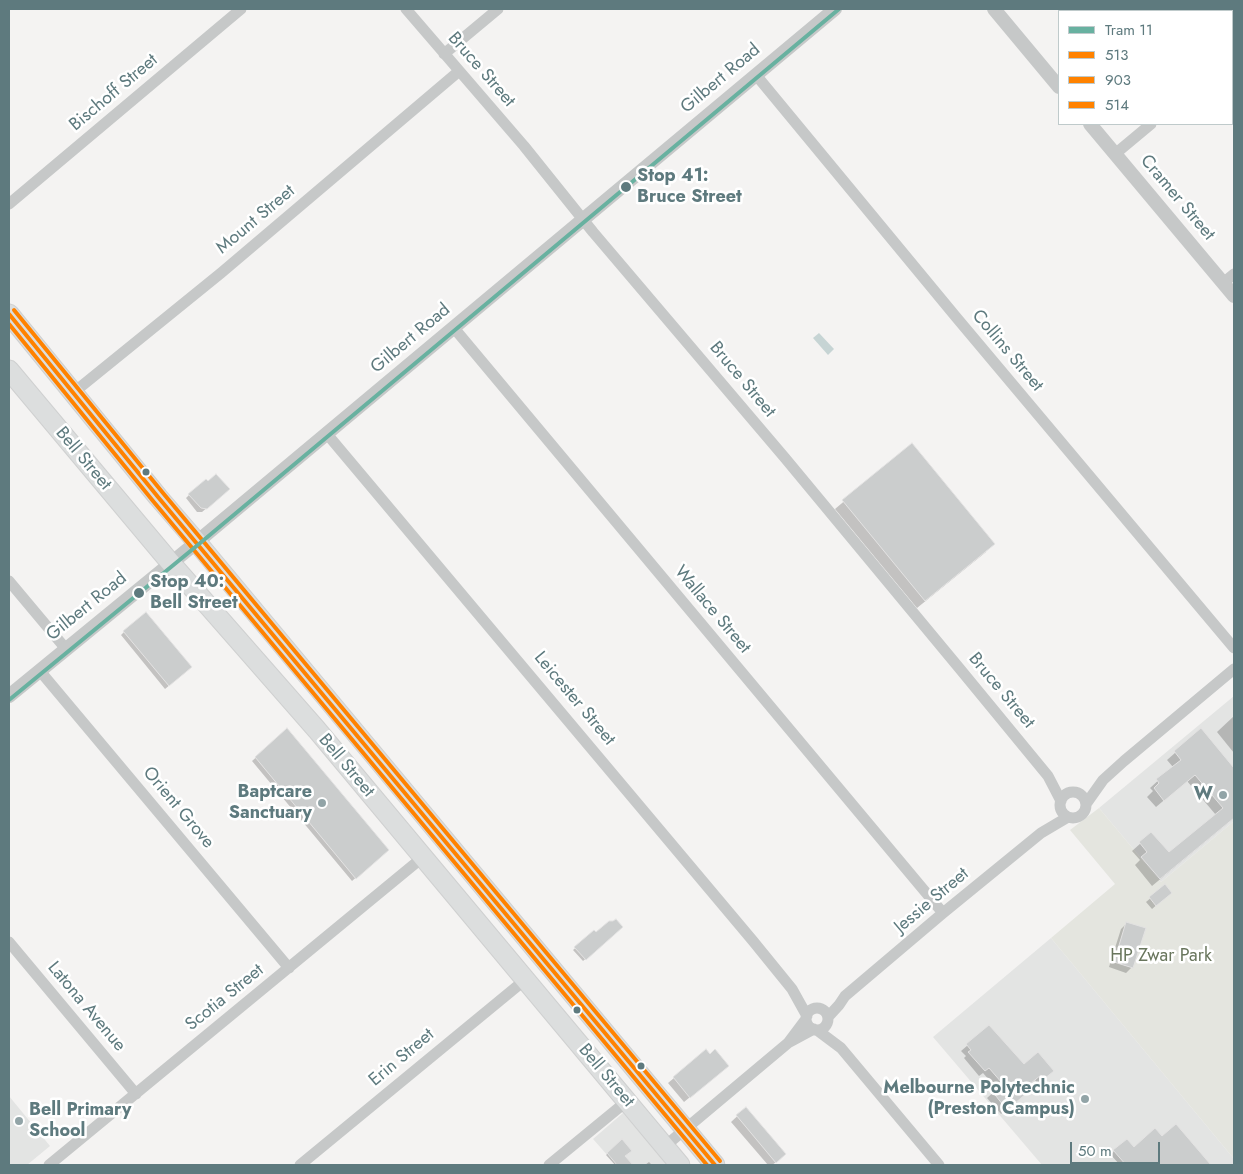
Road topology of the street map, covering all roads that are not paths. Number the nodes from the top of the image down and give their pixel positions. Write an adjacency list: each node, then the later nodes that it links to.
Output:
1 (241, 9): 13 (street, Bischoff Street)
2 (406, 9): 6 (street, Bruce Street)
3 (498, 9): 6 (street)
4 (835, 9): 8 (street, Gilbert Road)
5 (994, 9): 9 (street)
6 (444, 54): 7 (street, Bruce Street)
7 (458, 72): 14 (street, Bruce Street); 20 (street, Mount Street)
8 (756, 75): 14 (street, Gilbert Road); 25 (street, Collins Street)
9 (1058, 86)
10 (1091, 125): 12 (street, Cramer Street)
11 (1150, 125): 12 (street)
12 (1115, 154): 15 (street, Cramer Street)
13 (9, 204)
14 (583, 219): 18 (street, Gilbert Road); 30 (street, Bruce Street)
15 (1229, 278): 16 (street, Cramer Street)
16 (1234, 296)
17 (9, 314): 20 (highway, Bell Street)
18 (454, 328): 21 (street, Gilbert Road); 38 (street, Wallace Street)
19 (9, 370): 23 (highway, Bell Street)
20 (73, 393): 22 (highway, Bell Street)
21 (327, 434): 22 (street, Gilbert Road); 43 (street, Leicester Street)
22 (197, 542): 23 (street, Gilbert Road); 50 (highway, Bell Street)
23 (171, 563): 26 (street, Gilbert Road); 37 (highway, Bell Street)
24 (9, 581): 26 (street)
25 (1234, 648)
26 (66, 649): 28 (street, Gilbert Road)
27 (1234, 668): 31 (street)
28 (40, 671): 29 (street, Gilbert Road); 40 (street, Orient Grove)
29 (9, 696)
30 (1048, 776): 32 (street, Bruce Street); 33 (street, Bruce Street)
31 (1103, 780): 32 (street); 34 (street)
32 (1074, 792): 33 (street); 34 (street)
33 (1061, 804): 35 (street); 36 (street, Jessie Street)
34 (1086, 804): 35 (street)
35 (1068, 817): 36 (street, Jessie Street)
36 (1041, 833): 38 (street, Jessie Street)
37 (422, 857): 40 (street, Scotia Street); 41 (highway, Bell Street)
38 (943, 914): 42 (street, Jessie Street)
39 (9, 942): 48 (street, Latona Avenue)
40 (289, 968): 48 (street, Scotia Street)
41 (526, 979): 49 (highway, Bell Street); 53 (street, Erin Street)
42 (845, 996): 43 (street, Jessie Street); 44 (street, Jessie Street)
43 (812, 1013): 44 (street); 45 (street); 46 (street, Jessie Street)
44 (828, 1019): 45 (street); 47 (street)
45 (816, 1030): 46 (street, Jessie Street); 47 (street)
46 (788, 1043): 50 (street, Jessie Street)
47 (841, 1048): 57 (street)
48 (136, 1094): 52 (street, Scotia Street)
49 (627, 1102): 51 (highway, Bell Street); 54 (street)
50 (686, 1129): 51 (street, Jessie Street); 56 (highway, Bell Street)
51 (664, 1147): 55 (highway, Bell Street)
52 (49, 1165)
53 (300, 1165)
54 (550, 1165)
55 (680, 1165)
56 (716, 1165)
57 (938, 1165)

